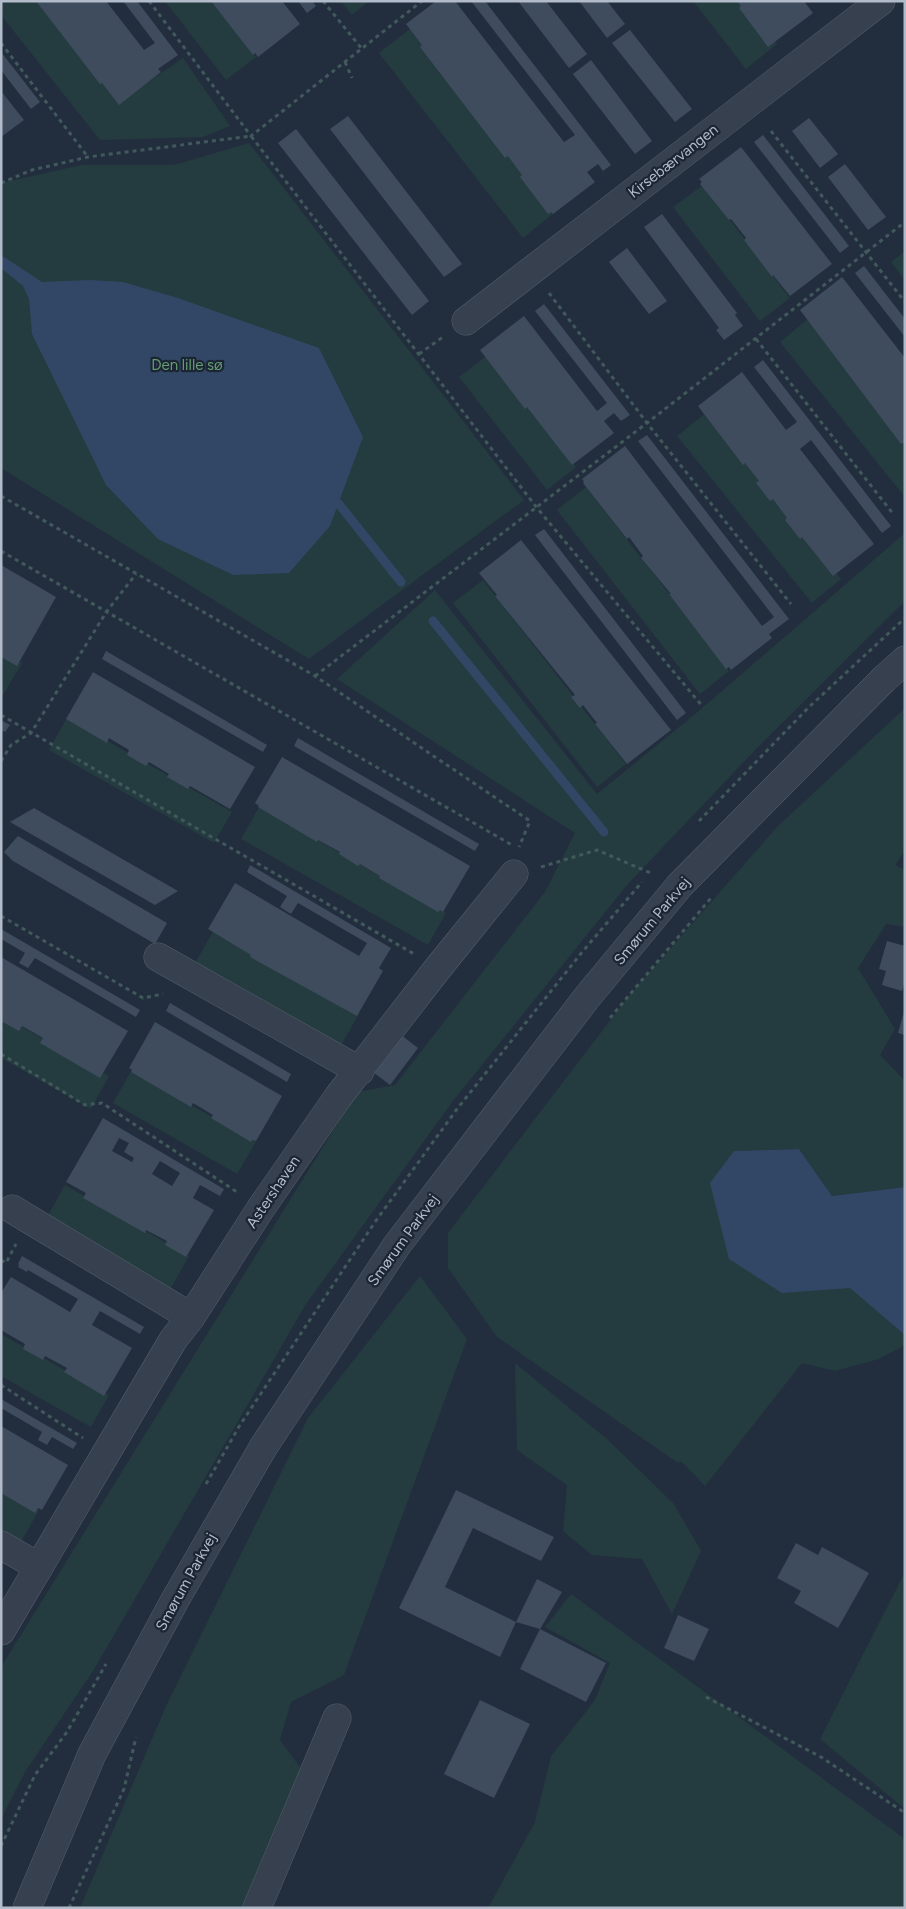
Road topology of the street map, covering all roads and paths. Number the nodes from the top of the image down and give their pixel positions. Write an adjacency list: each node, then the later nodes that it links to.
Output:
1 (149, 1): 10 (path)
2 (323, 1): 6 (path)
3 (422, 1): 6 (path)
4 (881, 1): 15 (street, Kirsebærvangen)
5 (1, 43): 11 (path)
6 (362, 49): 7 (path)
7 (345, 62): 8 (path); 10 (path)
8 (352, 78)
9 (771, 131): 14 (path)
10 (251, 136): 11 (path); 21 (path)
11 (88, 157): 12 (path)
12 (1, 183)
13 (905, 222): 14 (path)
14 (866, 252): 16 (path); 18 (path)
15 (532, 270): 17 (street, Kirsebærvangen); 19 (path)
16 (905, 302)
17 (466, 321)
18 (756, 339): 19 (path); 22 (path)
19 (647, 423): 21 (path); 25 (path)
20 (1, 496): 24 (path)
21 (537, 508): 28 (path); 29 (path)
22 (894, 515)
23 (1, 551): 26 (path)
24 (136, 574): 26 (path); 28 (path)
25 (791, 604)
26 (107, 610): 28 (path); 31 (path)
27 (905, 660): 34 (street, Smørum Parkvej)
28 (315, 676)
29 (703, 707)
30 (1, 715): 31 (path)
31 (31, 733): 32 (path); 39 (path)
32 (1, 761)
33 (514, 874): 34 (path); 39 (street, Astershaven)
34 (680, 886): 36 (path); 56 (street, Smørum Parkvej)
35 (715, 892): 36 (path)
36 (709, 899): 41 (path)
37 (1, 916): 40 (path)
38 (158, 957): 43 (street)
39 (438, 968): 43 (street, Astershaven)
40 (169, 993)
41 (610, 1019)
42 (1, 1054): 44 (path)
43 (360, 1071): 44 (street, Astershaven)
44 (261, 1208): 46 (street, Astershaven)
45 (12, 1209): 46 (street)
46 (191, 1317): 48 (street, Astershaven)
47 (1, 1385): 48 (path)
48 (106, 1453): 50 (street, Astershaven)
49 (1, 1545): 50 (street)
50 (39, 1567): 51 (street, Astershaven)
51 (1, 1631)
52 (706, 1697): 55 (path)
53 (337, 1718): 58 (street)
54 (139, 1731): 57 (path)
55 (905, 1814)
56 (28, 1908)
57 (68, 1908)
58 (257, 1908)

